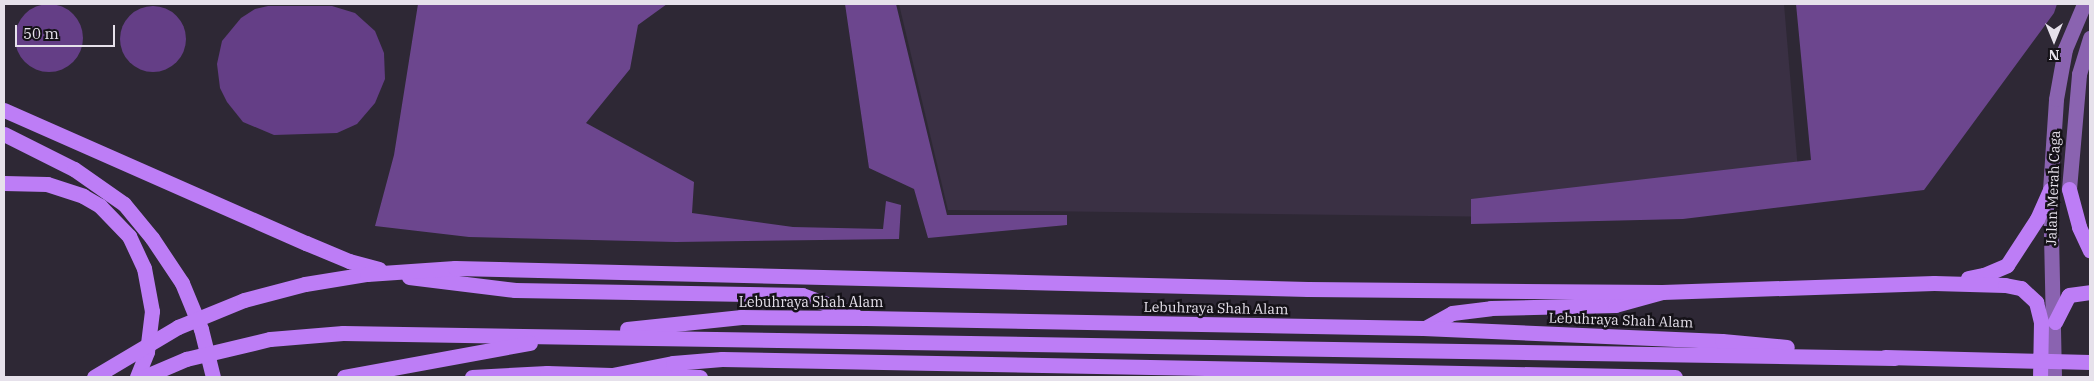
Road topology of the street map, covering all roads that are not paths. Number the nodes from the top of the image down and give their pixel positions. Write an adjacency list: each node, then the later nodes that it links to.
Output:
1 (2084, 4): 7 (street, Jalan Merah Caga)
2 (2090, 38): 6 (street, Jalan Merah Caga)
3 (4, 110): 12 (highway)
4 (4, 134): 20 (highway)
5 (4, 183): 18 (highway)
6 (2069, 189): 8 (highway)
7 (2050, 190): 9 (highway); 13 (street, Jalan Merah Caga)
8 (2090, 251)
9 (1934, 283): 10 (highway); 26 (highway)
10 (1662, 292): 14 (highway); 17 (highway)
11 (2090, 292): 13 (highway)
12 (866, 318): 14 (highway, Lebuhraya Shah Alam); 21 (highway, Lebuhraya Shah Alam)
13 (2055, 322): 27 (street, Jalan Merah Caga)
14 (1423, 328): 15 (highway, Lebuhraya Shah Alam)
15 (1895, 358): 16 (highway, Lebuhraya Shah Alam); 19 (highway)
16 (2090, 362)
17 (94, 377)
18 (137, 377)
19 (144, 377)
20 (213, 377)
21 (344, 377)
22 (480, 377): 24 (highway)
23 (602, 377): 25 (highway)
24 (700, 377)
25 (1675, 377)
26 (2040, 377)
27 (2054, 377)

